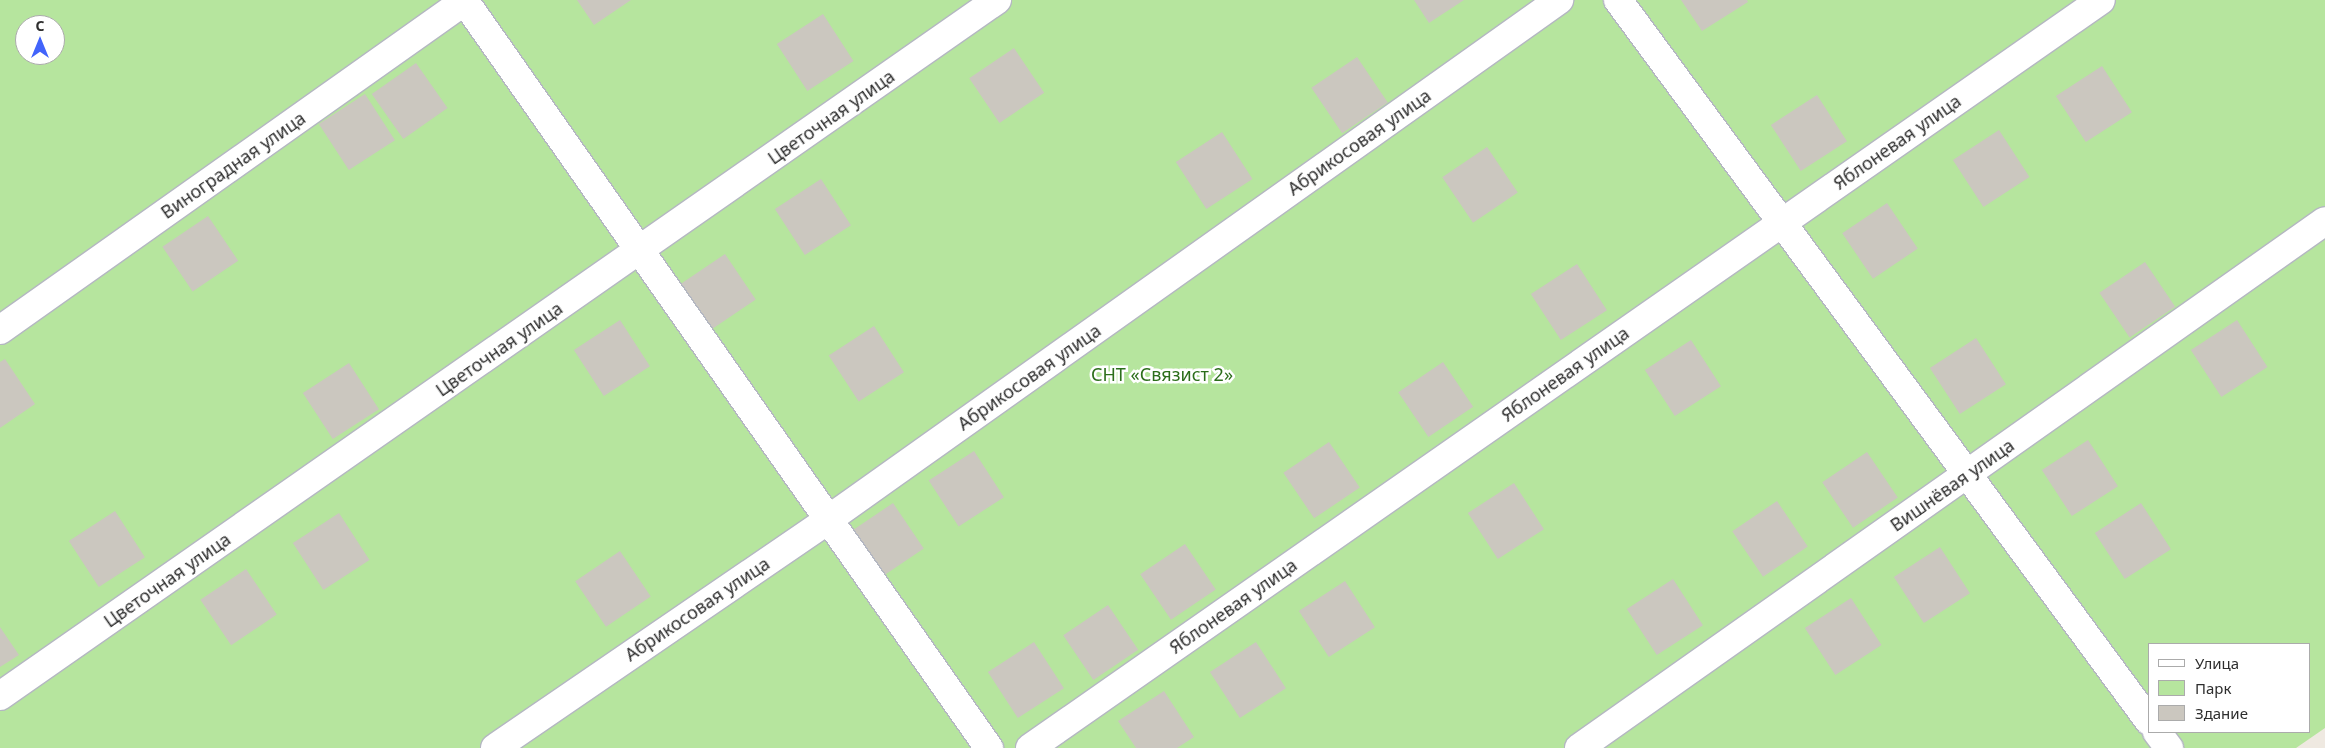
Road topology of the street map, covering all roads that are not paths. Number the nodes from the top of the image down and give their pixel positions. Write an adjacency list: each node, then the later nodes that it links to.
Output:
1 (465, 0): 8 (street); 9 (street, Виноградная улица)
2 (997, 0): 8 (street, Цветочная улица)
3 (1559, 0): 11 (street, Абрикосовая улица)
4 (1618, 0): 7 (street)
5 (2101, 0): 7 (street, Яблоневая улица)
6 (2325, 221): 10 (street, Вишнёвая улица)
7 (1782, 222): 10 (street); 17 (street, Яблоневая улица)
8 (640, 251): 11 (street); 12 (street, Цветочная улица)
9 (0, 330)
10 (1967, 474): 13 (street); 18 (street, Вишнёвая улица)
11 (829, 519): 15 (street, Абрикосовая улица); 16 (street)
12 (0, 696)
13 (2148, 720)
14 (2158, 733): 19 (street)
15 (495, 748)
16 (989, 748)
17 (1030, 748)
18 (1579, 748)
19 (2169, 748)

